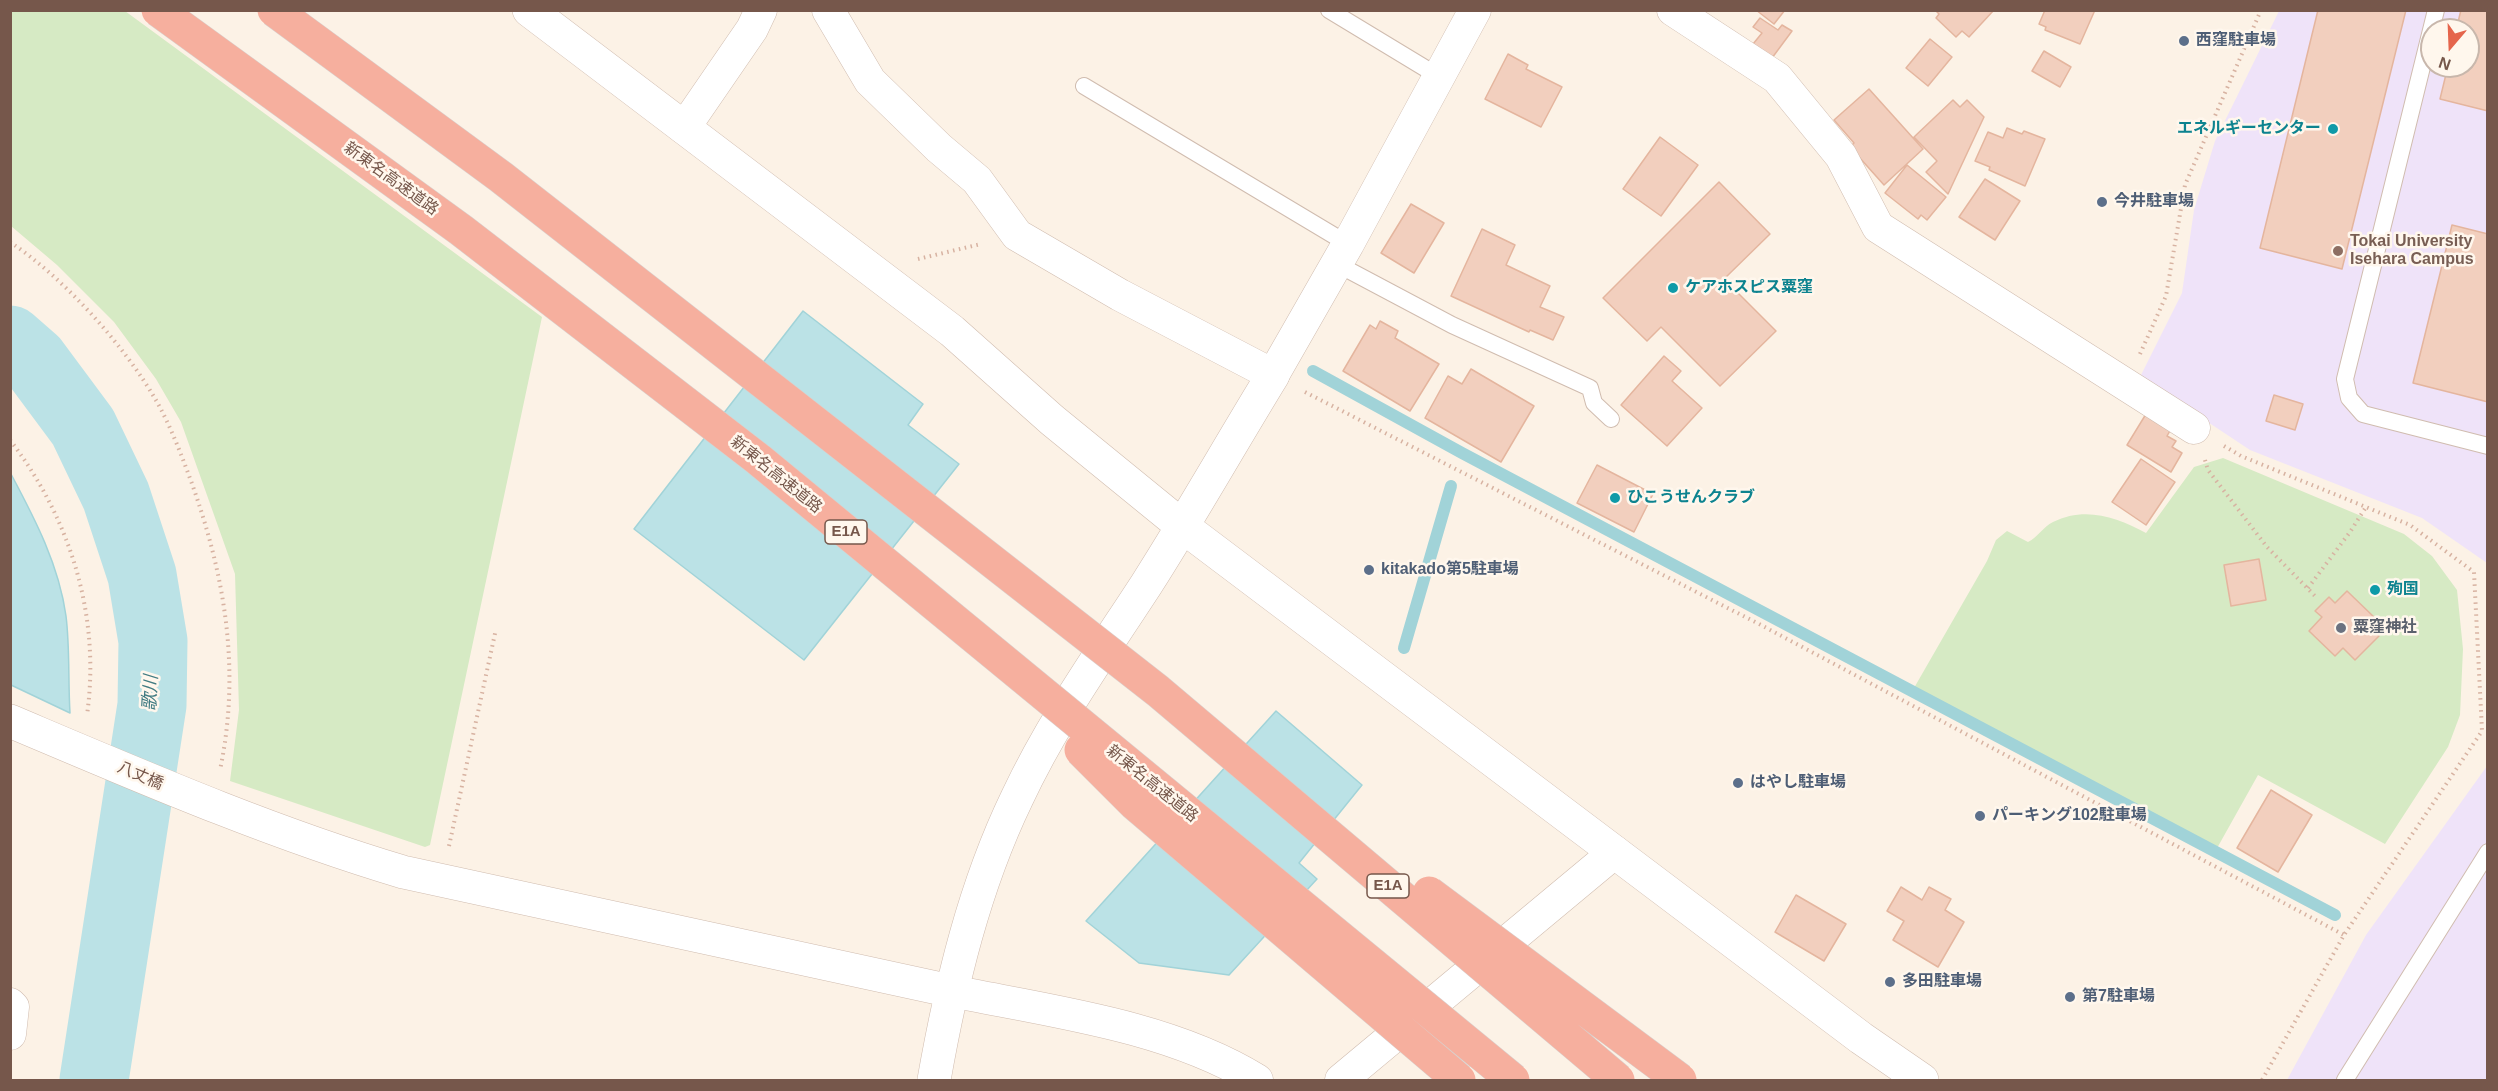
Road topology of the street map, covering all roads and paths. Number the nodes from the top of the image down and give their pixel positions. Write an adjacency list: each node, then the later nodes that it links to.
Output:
1 (158, 10): 28 (highway, 新東名高速道路 / E1A, bridge)
2 (274, 10): 31 (highway, E1A, bridge)
3 (529, 10): 13 (street)
4 (761, 10): 13 (street)
5 (828, 10): 14 (street)
6 (1329, 10): 11 (lane)
7 (1475, 10): 11 (street)
8 (1673, 10): 19 (street)
9 (2261, 10): 19 (path)
10 (2436, 10): 23 (lane)
11 (1438, 76): 16 (street)
12 (1084, 86): 16 (lane)
13 (684, 128): 26 (street)
14 (1017, 235): 17 (path); 18 (street)
15 (10, 242): 34 (path)
16 (1343, 254): 18 (street); 20 (lane)
17 (908, 261)
18 (1273, 375): 26 (street); 38 (path)
19 (2127, 385): 21 (street)
20 (1611, 419)
21 (2194, 428): 25 (path)
22 (10, 440): 33 (path)
23 (2487, 446)
24 (2208, 470): 27 (path)
25 (2366, 507): 27 (path); 38 (path)
26 (1182, 526): 35 (street); 39 (street)
27 (2308, 588): 29 (path)
28 (922, 595): 45 (highway, bridge); 46 (highway, 新東名高速道路 / E1A, bridge)
29 (2315, 596)
30 (496, 629): 37 (path)
31 (1158, 692): 47 (highway, E1A, bridge); 48 (highway, bridge)
32 (10, 721): 33 (street, 八丈橋)
33 (84, 753): 34 (street, 八丈橋)
34 (204, 802): 37 (street, 八丈橋)
35 (1615, 852): 44 (street); 49 (street)
36 (2487, 852): 51 (lane)
37 (441, 881): 39 (street, 八丈橋)
38 (2344, 935): 50 (path)
39 (951, 991): 42 (street); 43 (street)
40 (10, 1004): 41 (street)
41 (10, 1035)
42 (934, 1080)
43 (1257, 1080)
44 (1341, 1080)
45 (1459, 1080)
46 (1512, 1080)
47 (1618, 1080)
48 (1680, 1080)
49 (1922, 1080)
50 (2262, 1080)
51 (2345, 1080)

